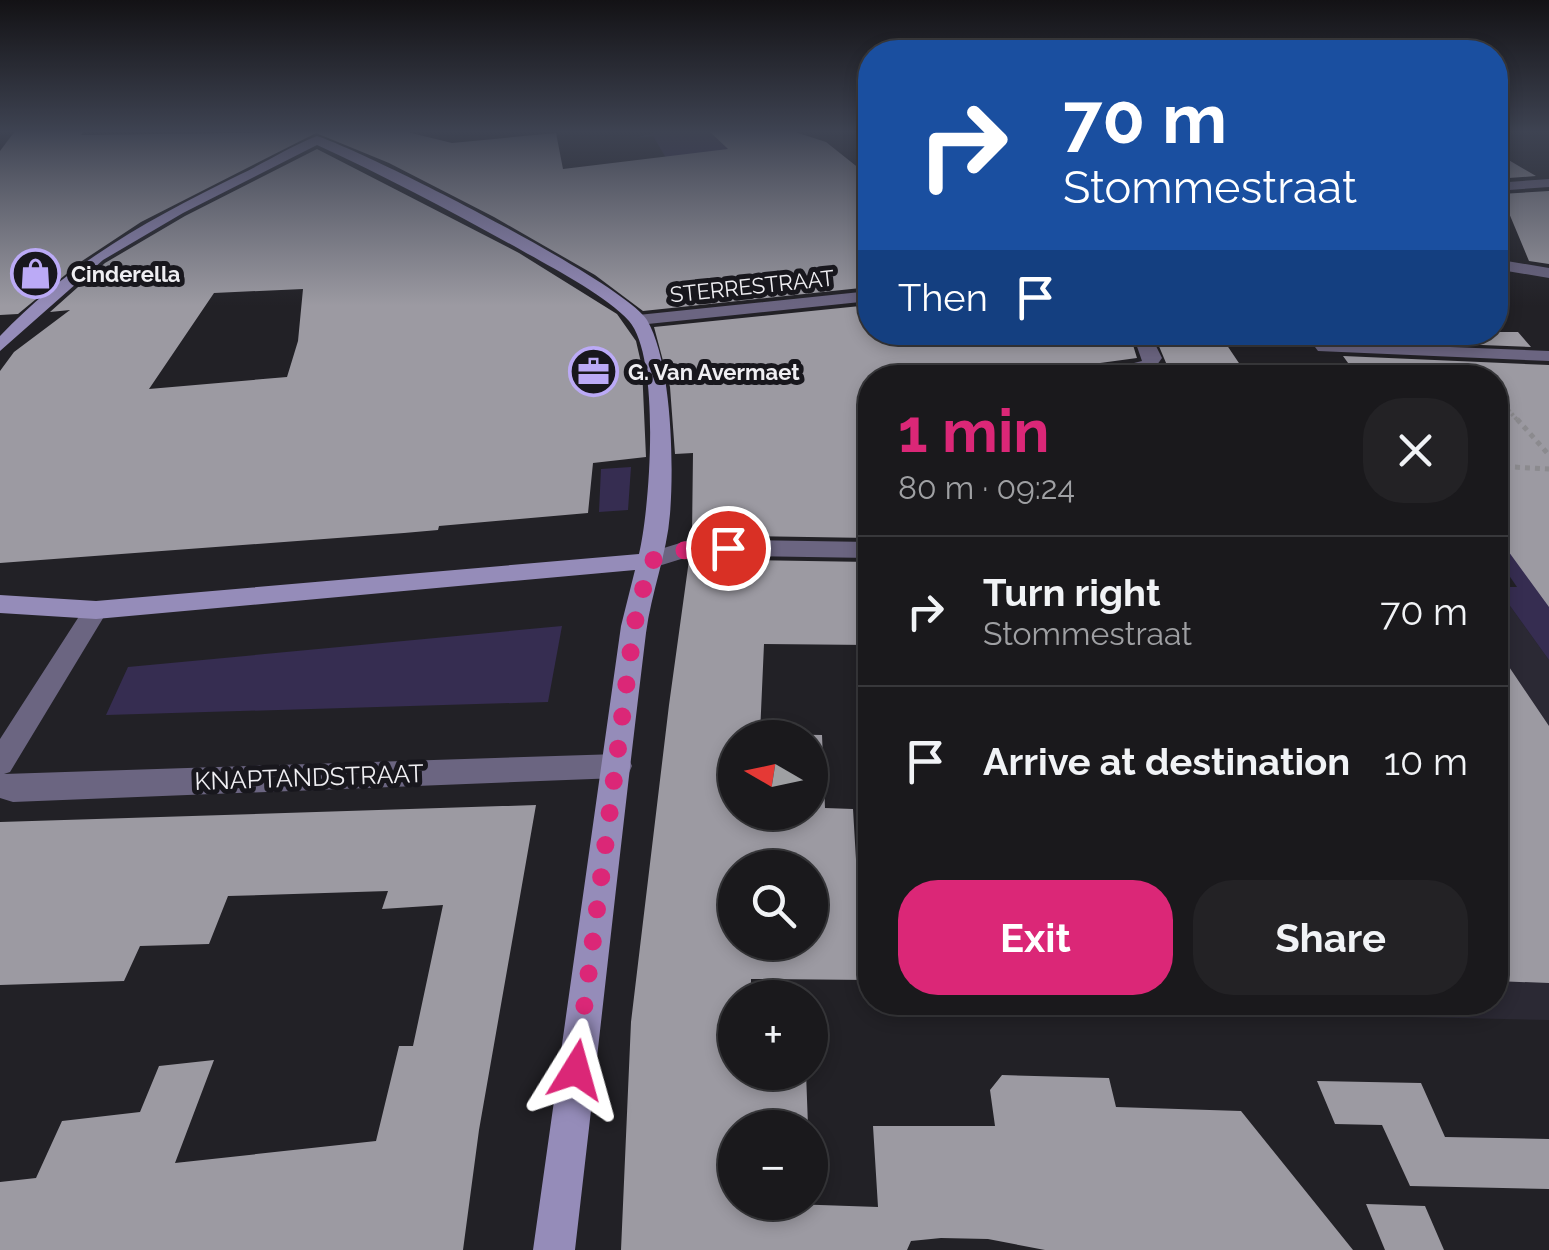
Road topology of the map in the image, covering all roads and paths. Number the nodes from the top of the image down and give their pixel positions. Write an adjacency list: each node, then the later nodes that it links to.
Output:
1 (219, 189): 7 (street)
2 (421, 189): 6 (street)
3 (1508, 267): 4 (street)
4 (1546, 277)
5 (858, 297): 6 (street, STERRESTRAAT)
6 (638, 320): 15 (street)
7 (0, 346)
8 (1324, 348): 9 (street)
9 (1549, 356)
10 (1508, 409): 11 (path)
11 (1549, 455)
12 (1508, 467): 13 (path)
13 (1549, 469)
14 (858, 550): 15 (street)
15 (650, 561): 17 (street); 19 (street)
16 (0, 604): 17 (street)
17 (96, 610): 18 (street)
18 (0, 763)
19 (618, 766): 20 (street, KNAPTANDSTRAAT); 21 (street)
20 (0, 785)
21 (554, 1250)

